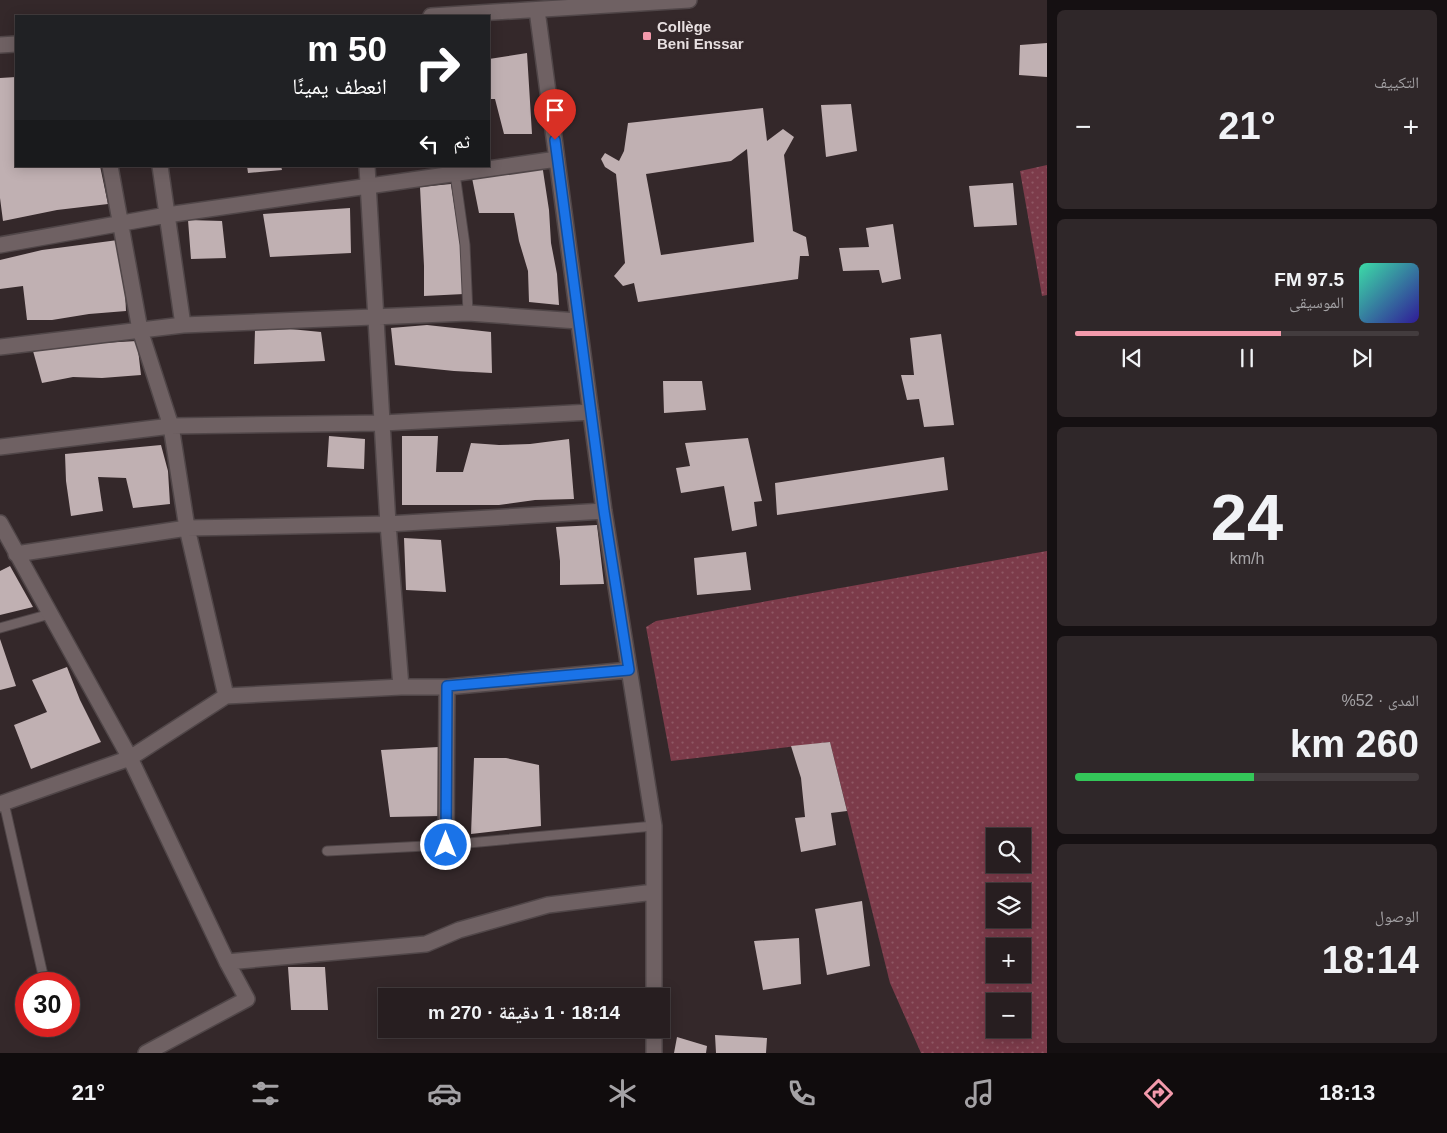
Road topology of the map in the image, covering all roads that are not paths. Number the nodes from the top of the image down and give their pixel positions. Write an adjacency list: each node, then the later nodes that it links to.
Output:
1 (688, 0): 2 (street)
2 (537, 10): 3 (street); 6 (street)
3 (449, 15)
4 (15, 44): 5 (street)
5 (0, 45)
6 (557, 159): 10 (street); 17 (street)
7 (110, 167): 13 (street)
8 (160, 167): 12 (street)
9 (366, 167): 11 (street)
10 (455, 174): 11 (street); 15 (lane)
11 (368, 186): 12 (street); 16 (street)
12 (168, 215): 13 (street); 18 (street)
13 (121, 222): 14 (street); 19 (street)
14 (0, 245)
15 (468, 313): 16 (street); 17 (street)
16 (377, 317): 18 (street); 22 (street)
17 (578, 321): 21 (street)
18 (183, 325): 19 (street)
19 (140, 330): 20 (street); 23 (street)
20 (0, 348)
21 (591, 412): 22 (street); 25 (street)
22 (383, 424): 23 (street); 27 (street)
23 (171, 426): 24 (street); 28 (street)
24 (0, 448)
25 (604, 511): 27 (street); 32 (street)
26 (0, 523): 29 (street)
27 (388, 524): 28 (street); 34 (street)
28 (187, 528): 29 (street); 35 (street)
29 (16, 554): 30 (street)
30 (50, 614): 31 (lane); 36 (street)
31 (0, 628)
32 (629, 670): 33 (street); 38 (street)
33 (447, 686): 34 (street); 39 (street)
34 (401, 687): 35 (street)
35 (226, 696): 36 (street)
36 (130, 758): 37 (street); 42 (street)
37 (2, 804): 43 (lane)
38 (654, 826): 39 (lane); 41 (street)
39 (446, 845): 40 (lane)
40 (327, 851)
41 (654, 892): 42 (street); 44 (street)
42 (227, 962): 46 (street)
43 (42, 972)
44 (654, 988)
45 (654, 1038): 47 (street)
46 (146, 1053)
47 (654, 1053)

